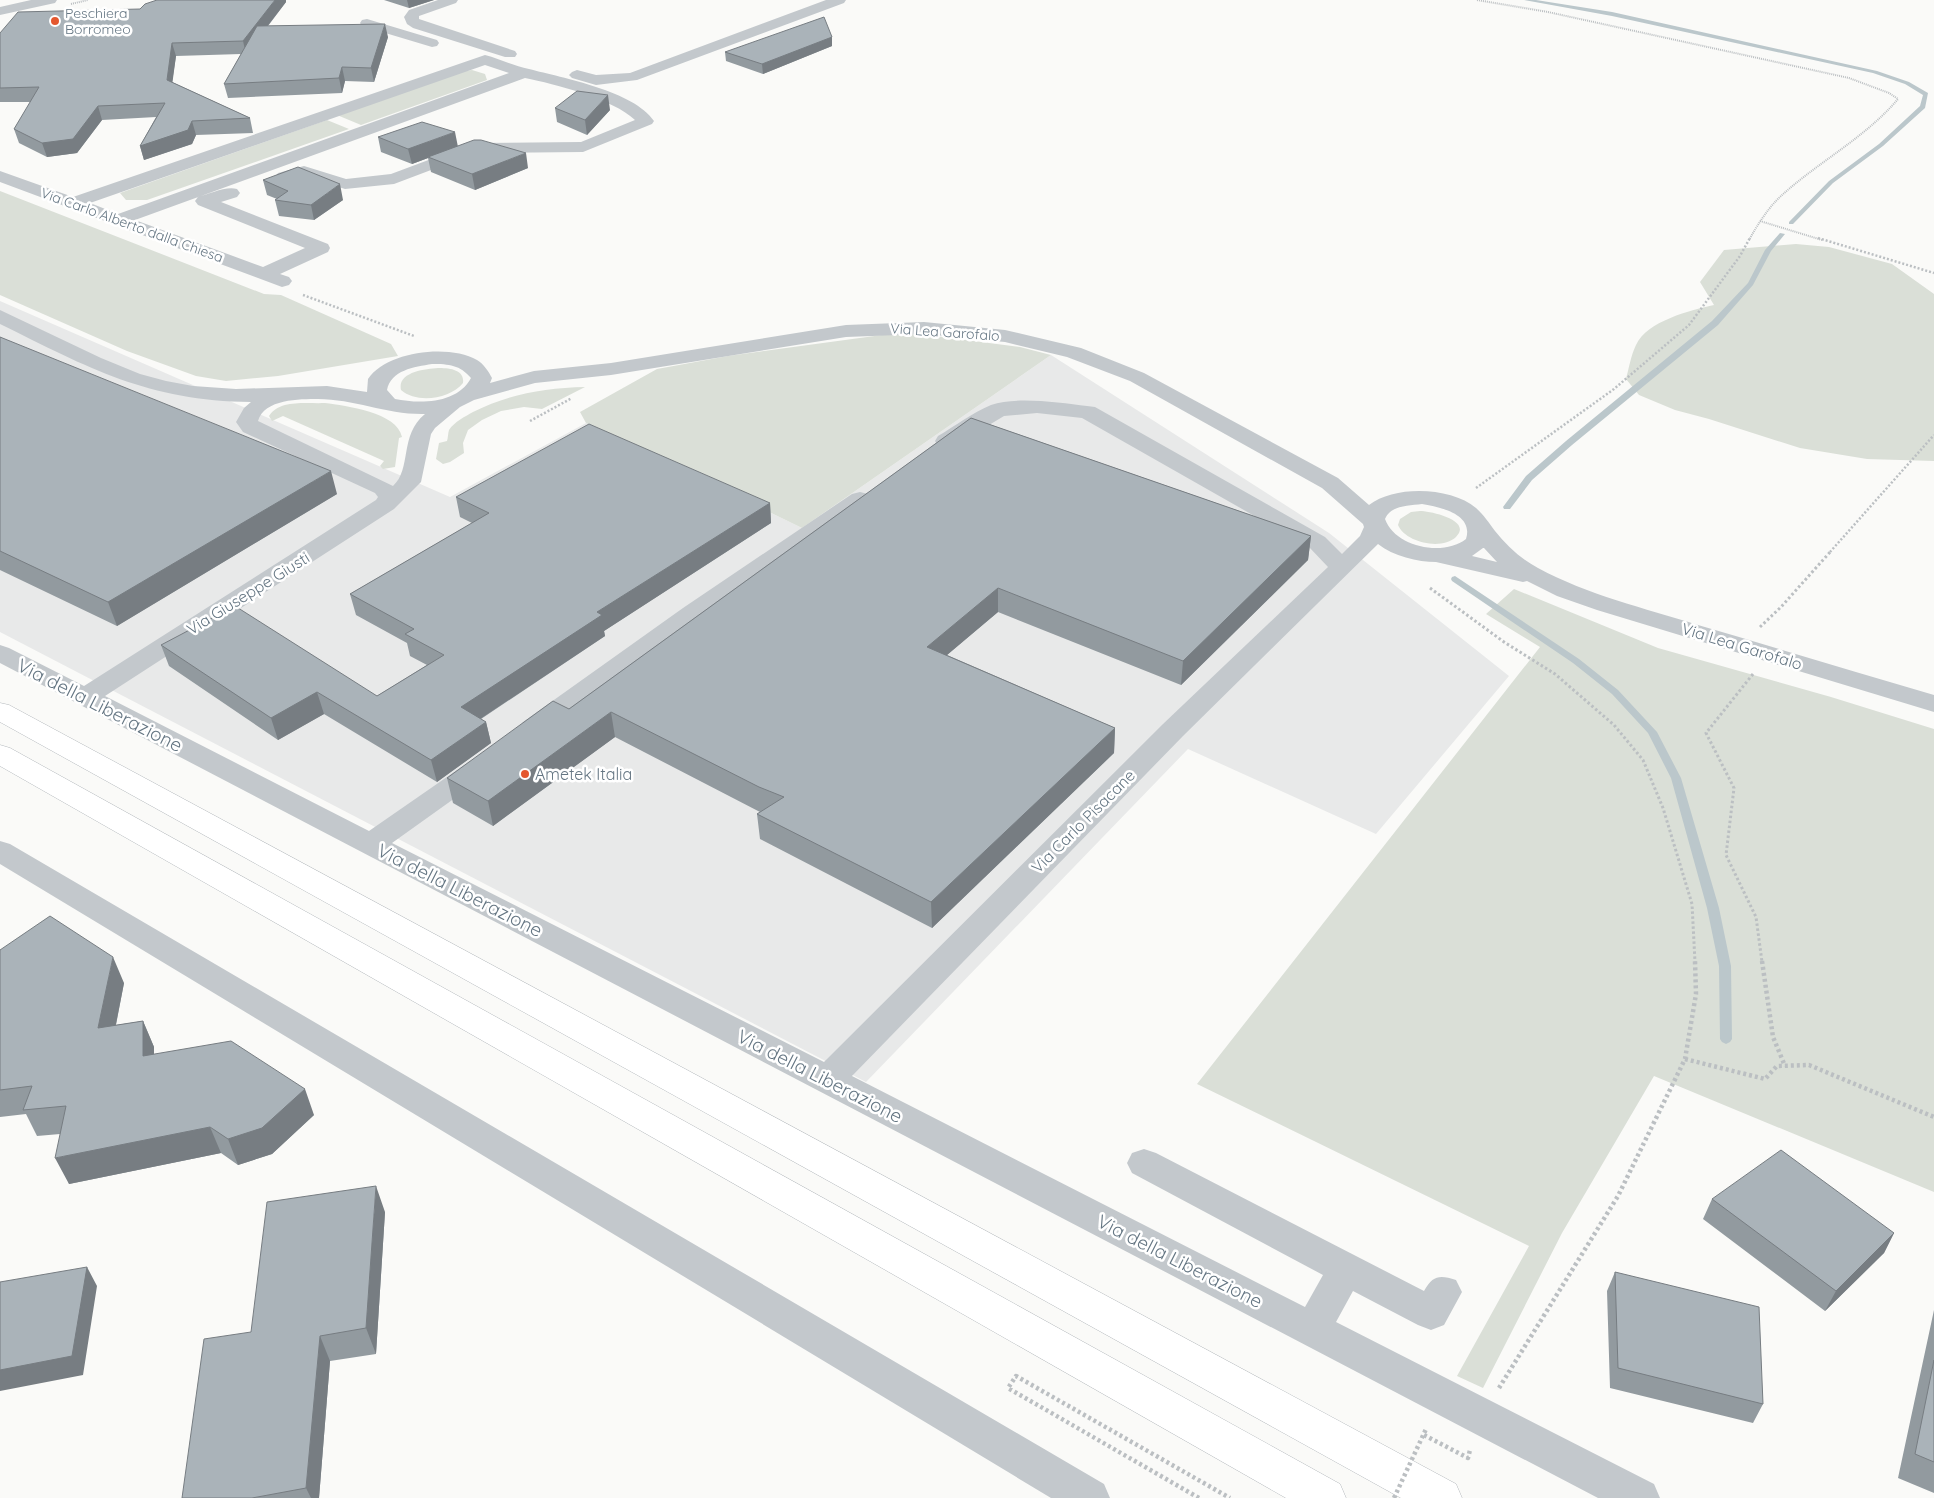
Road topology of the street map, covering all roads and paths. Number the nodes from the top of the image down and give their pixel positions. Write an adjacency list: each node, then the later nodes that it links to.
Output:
1 (50, 0): 5 (street)
2 (451, 0): 3 (street)
3 (839, 0)
4 (1476, 0): 12 (path)
5 (0, 11)
6 (367, 22): 7 (street)
7 (485, 60): 8 (street); 10 (street)
8 (524, 73): 11 (street); 14 (street)
9 (0, 176): 10 (street, Via Carlo Alberto dalla Chiesa)
10 (74, 203): 11 (street, Via Carlo Alberto dalla Chiesa)
11 (118, 220): 14 (street, Via Carlo Alberto dalla Chiesa)
12 (1760, 221): 13 (path); 34 (path)
13 (1934, 273)
14 (264, 274): 15 (street, Via Carlo Alberto dalla Chiesa)
15 (283, 281)
16 (299, 293): 18 (path)
17 (0, 316): 22 (street)
18 (416, 336)
19 (470, 363): 20 (street, Via Lea Garofalo); 21 (street, Via Lea Garofalo); 24 (street)
20 (394, 367): 22 (street, Via Lea Garofalo); 25 (street)
21 (560, 374): 24 (street, Via Lea Garofalo); 32 (street, Via Lea Garofalo)
22 (299, 392): 25 (street); 31 (street)
23 (578, 394): 26 (path)
24 (461, 398): 25 (street); 27 (street, Via Giuseppe Giusti)
25 (392, 405): 27 (street)
26 (530, 421)
27 (420, 434): 30 (street, Via Giuseppe Giusti)
28 (1934, 435): 44 (path)
29 (928, 454): 41 (street)
30 (413, 469): 31 (street); 36 (street, Via Giuseppe Giusti)
31 (357, 475): 36 (street)
32 (1330, 483): 35 (street, Via Lea Garofalo); 37 (street, Via Lea Garofalo)
33 (879, 487): 52 (street)
34 (1470, 493)
35 (1407, 498): 37 (street, Via Lea Garofalo); 38 (street, Via Lea Garofalo)
36 (386, 504): 46 (street, Via Giuseppe Giusti)
37 (1374, 524): 39 (street, Via Lea Garofalo); 41 (street, Via Carlo Pisacane)
38 (1480, 527): 40 (street, Via Lea Garofalo); 42 (street, Via Lea Garofalo)
39 (1413, 552): 40 (street, Via Lea Garofalo); 41 (street, Via Carlo Pisacane)
40 (1440, 555): 42 (street, Via Lea Garofalo)
41 (1341, 566): 56 (street, Via Carlo Pisacane)
42 (1551, 583): 44 (street, Via Lea Garofalo)
43 (1430, 588): 54 (path)
44 (1757, 651): 48 (street, Via Lea Garofalo); 55 (path)
45 (0, 653): 46 (street, Via della Liberazione)
46 (85, 697): 52 (street, Via della Liberazione)
47 (0, 699): 51 (highway)
48 (1934, 704)
49 (0, 712): 51 (highway)
50 (0, 754): 69 (highway)
51 (78, 754): 71 (highway)
52 (370, 844): 56 (street, Via della Liberazione)
53 (0, 852): 66 (street)
54 (1685, 1059): 55 (path); 62 (path)
55 (1785, 1066): 57 (path)
56 (828, 1080): 61 (street, Via della Liberazione)
57 (1934, 1117)
58 (1144, 1163): 59 (street)
59 (1346, 1269): 60 (street); 61 (street)
60 (1443, 1292)
61 (1312, 1329): 62 (street, Via della Liberazione)
62 (1482, 1417): 72 (street, Via della Liberazione)
63 (1426, 1429): 64 (path, bridge)
64 (1424, 1434): 65 (path); 70 (path, bridge)
65 (1463, 1446)
66 (1089, 1498)
67 (1199, 1498): 68 (path)
68 (1230, 1498)
69 (1325, 1498)
70 (1394, 1498)
71 (1441, 1498)
72 (1639, 1498)

